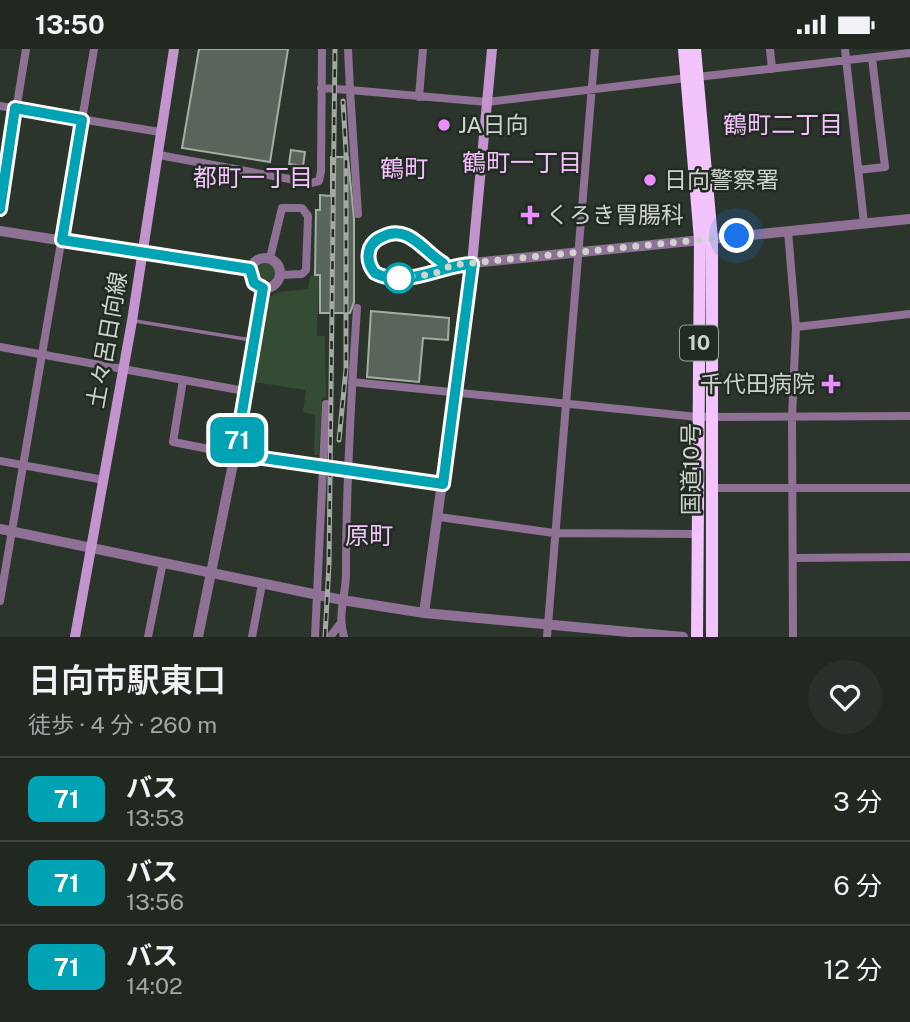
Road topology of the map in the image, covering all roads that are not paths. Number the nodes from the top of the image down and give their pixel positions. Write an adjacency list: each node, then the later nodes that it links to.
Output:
1 (26, 49): 24 (street)
2 (94, 49): 25 (street)
3 (174, 49): 26 (main road, 土々呂日向線)
4 (322, 49): 18 (street)
5 (348, 49): 19 (street)
6 (423, 49): 21 (street)
7 (492, 49): 22 (main road)
8 (595, 49): 20 (street)
9 (684, 49): 17 (highway, 国道10号 / 10)
10 (695, 49): 17 (highway, 国道10号 / 10)
11 (770, 49): 16 (street)
12 (845, 49): 15 (street)
13 (910, 53): 14 (street)
14 (872, 58): 15 (street); 28 (street)
15 (847, 61): 16 (street); 28 (street)
16 (772, 69): 17 (street)
17 (692, 77): 20 (street); 36 (highway, 国道10号 / 10)
18 (321, 88): 19 (street); 27 (street)
19 (350, 90): 21 (street); 30 (street)
20 (591, 90): 22 (street); 38 (street)
21 (419, 97): 22 (street)
22 (487, 102): 40 (main road)
23 (0, 106): 24 (street)
24 (15, 108): 25 (street); 29 (street)
25 (82, 120): 26 (street); 35 (street)
26 (160, 132): 27 (main road, 土々呂日向線)
27 (159, 155): 37 (main road, 土々呂日向線)
28 (858, 170): 32 (street)
29 (0, 209)
30 (358, 214)
31 (910, 219): 32 (street)
32 (864, 223): 34 (street)
33 (0, 231): 35 (street)
34 (788, 231): 36 (street); 48 (street)
35 (62, 240): 37 (street); 51 (street)
36 (706, 240): 38 (street); 59 (highway, 国道10号 / 10)
37 (142, 253): 42 (street); 47 (main road, 土々呂日向線)
38 (580, 253): 40 (street); 57 (street)
39 (270, 258): 42 (street); 43 (street); 43 (street)
40 (472, 264): 41 (street); 56 (street)
41 (452, 265): 41 (street)
42 (250, 269): 44 (street)
43 (281, 275): 44 (street)
44 (263, 288): 49 (street)
45 (357, 308): 54 (street)
46 (910, 314): 48 (street)
47 (132, 321): 49 (lane); 52 (main road, 土々呂日向線)
48 (796, 327): 61 (street)
49 (254, 340): 55 (street)
50 (0, 347): 51 (street)
51 (42, 354): 52 (street); 64 (street)
52 (124, 369): 53 (street); 67 (main road, 土々呂日向線)
53 (183, 380): 55 (street); 62 (street)
54 (352, 382): 56 (street); 66 (street)
55 (245, 391): 62 (street)
56 (454, 393): 57 (street); 68 (street)
57 (565, 403): 59 (street); 75 (street)
58 (326, 404): 65 (street)
59 (705, 417): 61 (street); 69 (highway, 国道10号 / 10); 76 (highway, 国道10号 / 10)
60 (910, 417): 61 (street)
61 (792, 418): 70 (street)
62 (235, 454): 65 (street); 81 (street)
63 (0, 461): 64 (street)
64 (23, 465): 67 (street); 74 (street)
65 (322, 467): 66 (street); 83 (street)
66 (346, 471): 68 (street); 84 (street)
67 (104, 481): 77 (main road, 土々呂日向線)
68 (443, 484): 72 (street)
69 (712, 488): 70 (street); 99 (highway, 国道10号 / 10)
70 (794, 488): 71 (street); 79 (street)
71 (910, 488)
72 (439, 517): 75 (street); 86 (street)
73 (0, 529): 74 (street)
74 (13, 531): 77 (street); 85 (street)
75 (554, 533): 76 (street); 88 (street)
76 (698, 534): 98 (highway, 国道10号 / 10)
77 (92, 547): 80 (street); 89 (main road, 土々呂日向線)
78 (910, 557): 79 (street)
79 (793, 558): 100 (street)
80 (163, 562): 81 (street); 90 (street)
81 (210, 573): 82 (street); 91 (street)
82 (262, 584): 83 (street); 92 (street)
83 (316, 595): 84 (street); 93 (street)
84 (341, 600): 86 (street); 87 (street)
85 (0, 601)
86 (424, 613): 88 (street)
87 (340, 624): 94 (street); 95 (street)
88 (548, 625): 96 (street); 97 (street)
89 (75, 637)
90 (148, 637)
91 (198, 637)
92 (252, 637)
93 (315, 637)
94 (330, 637)
95 (344, 637)
96 (547, 637)
97 (683, 637)
98 (697, 637)
99 (712, 637)
100 (793, 637)

